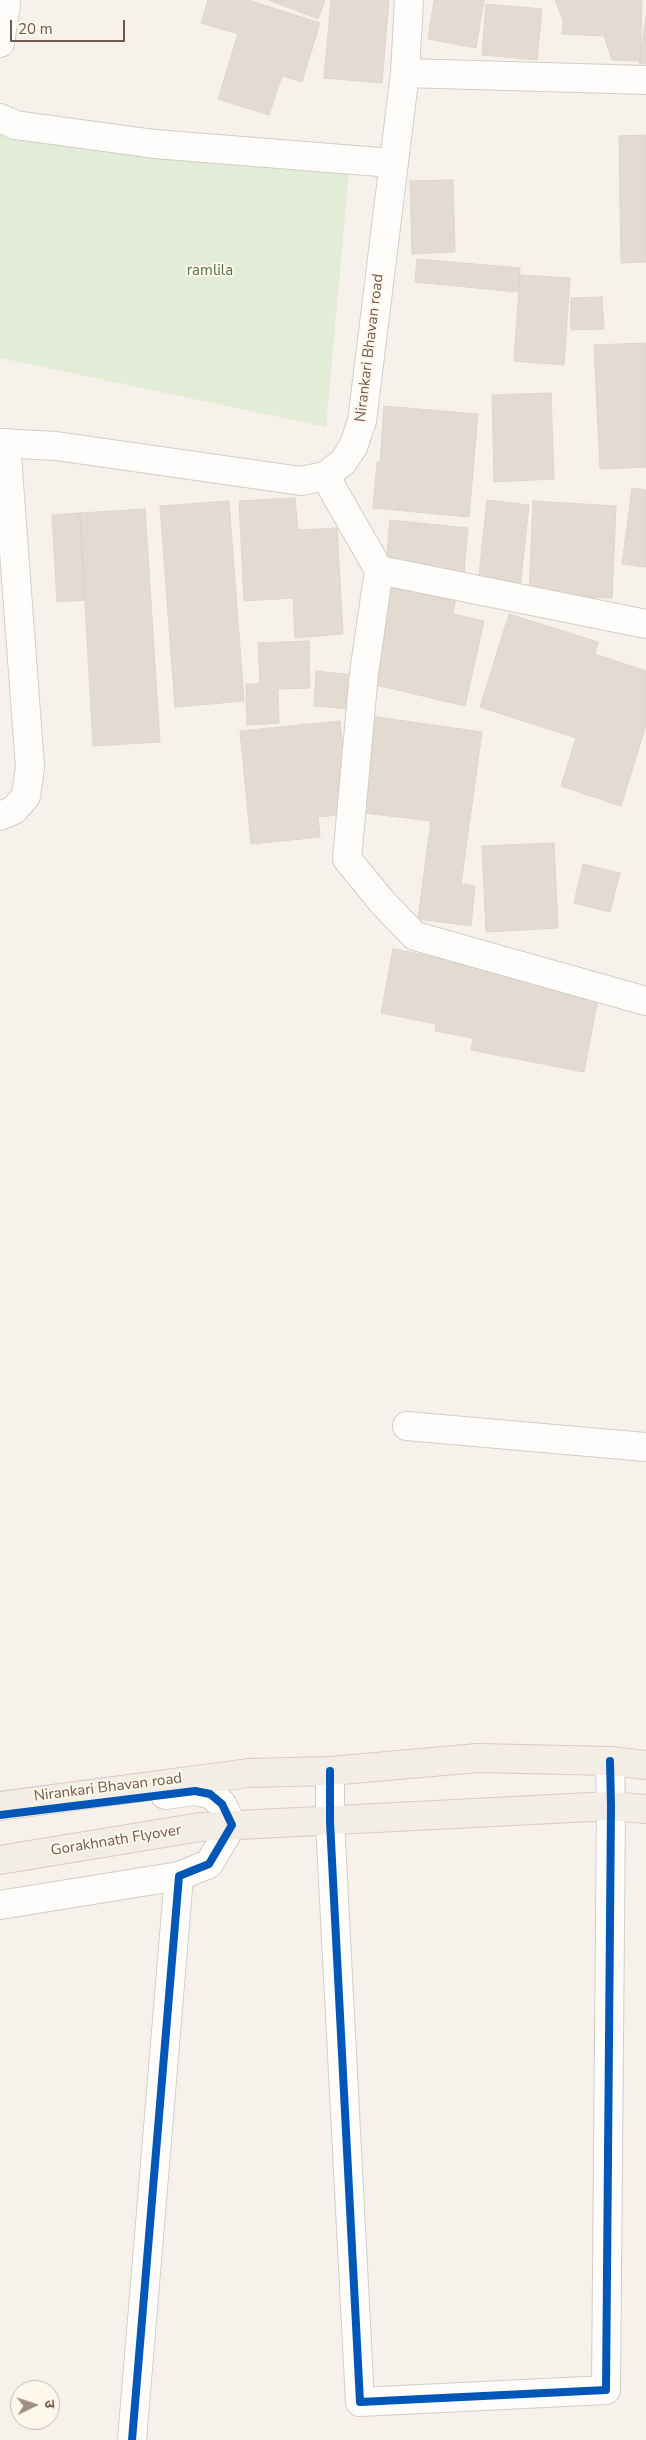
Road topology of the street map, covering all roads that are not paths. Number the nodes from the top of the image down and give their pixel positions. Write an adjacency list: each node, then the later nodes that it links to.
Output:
1 (5, 0): 3 (street)
2 (409, 0): 4 (street, Nirankari Bhavan road)
3 (0, 43)
4 (405, 73): 5 (street); 7 (street, Nirankari Bhavan road)
5 (646, 80)
6 (0, 118): 7 (street)
7 (392, 163): 9 (street, Nirankari Bhavan road)
8 (3, 443): 9 (street, Nirankari Bhavan road); 12 (street)
9 (325, 476): 10 (street)
10 (379, 570): 11 (street); 13 (street)
11 (646, 624)
12 (0, 816)
13 (646, 1001)
14 (407, 1426): 15 (street)
15 (646, 1447)
16 (610, 1761): 17 (main road); 18 (main road); 20 (street)
17 (646, 1765)
18 (330, 1770): 19 (main road); 23 (street)
19 (0, 1806)
20 (611, 1806): 21 (main road, Gorakhnath Flyover); 23 (main road, Gorakhnath Flyover); 23 (street)
21 (646, 1809)
22 (0, 1815): 24 (street, Nirankari Bhavan road)
23 (330, 1822): 24 (main road, Gorakhnath Flyover)
24 (232, 1825): 25 (main road, Gorakhnath Flyover); 26 (street)
25 (0, 1860)
26 (179, 1876): 27 (street); 28 (street)
27 (0, 1905)
28 (132, 2440)

